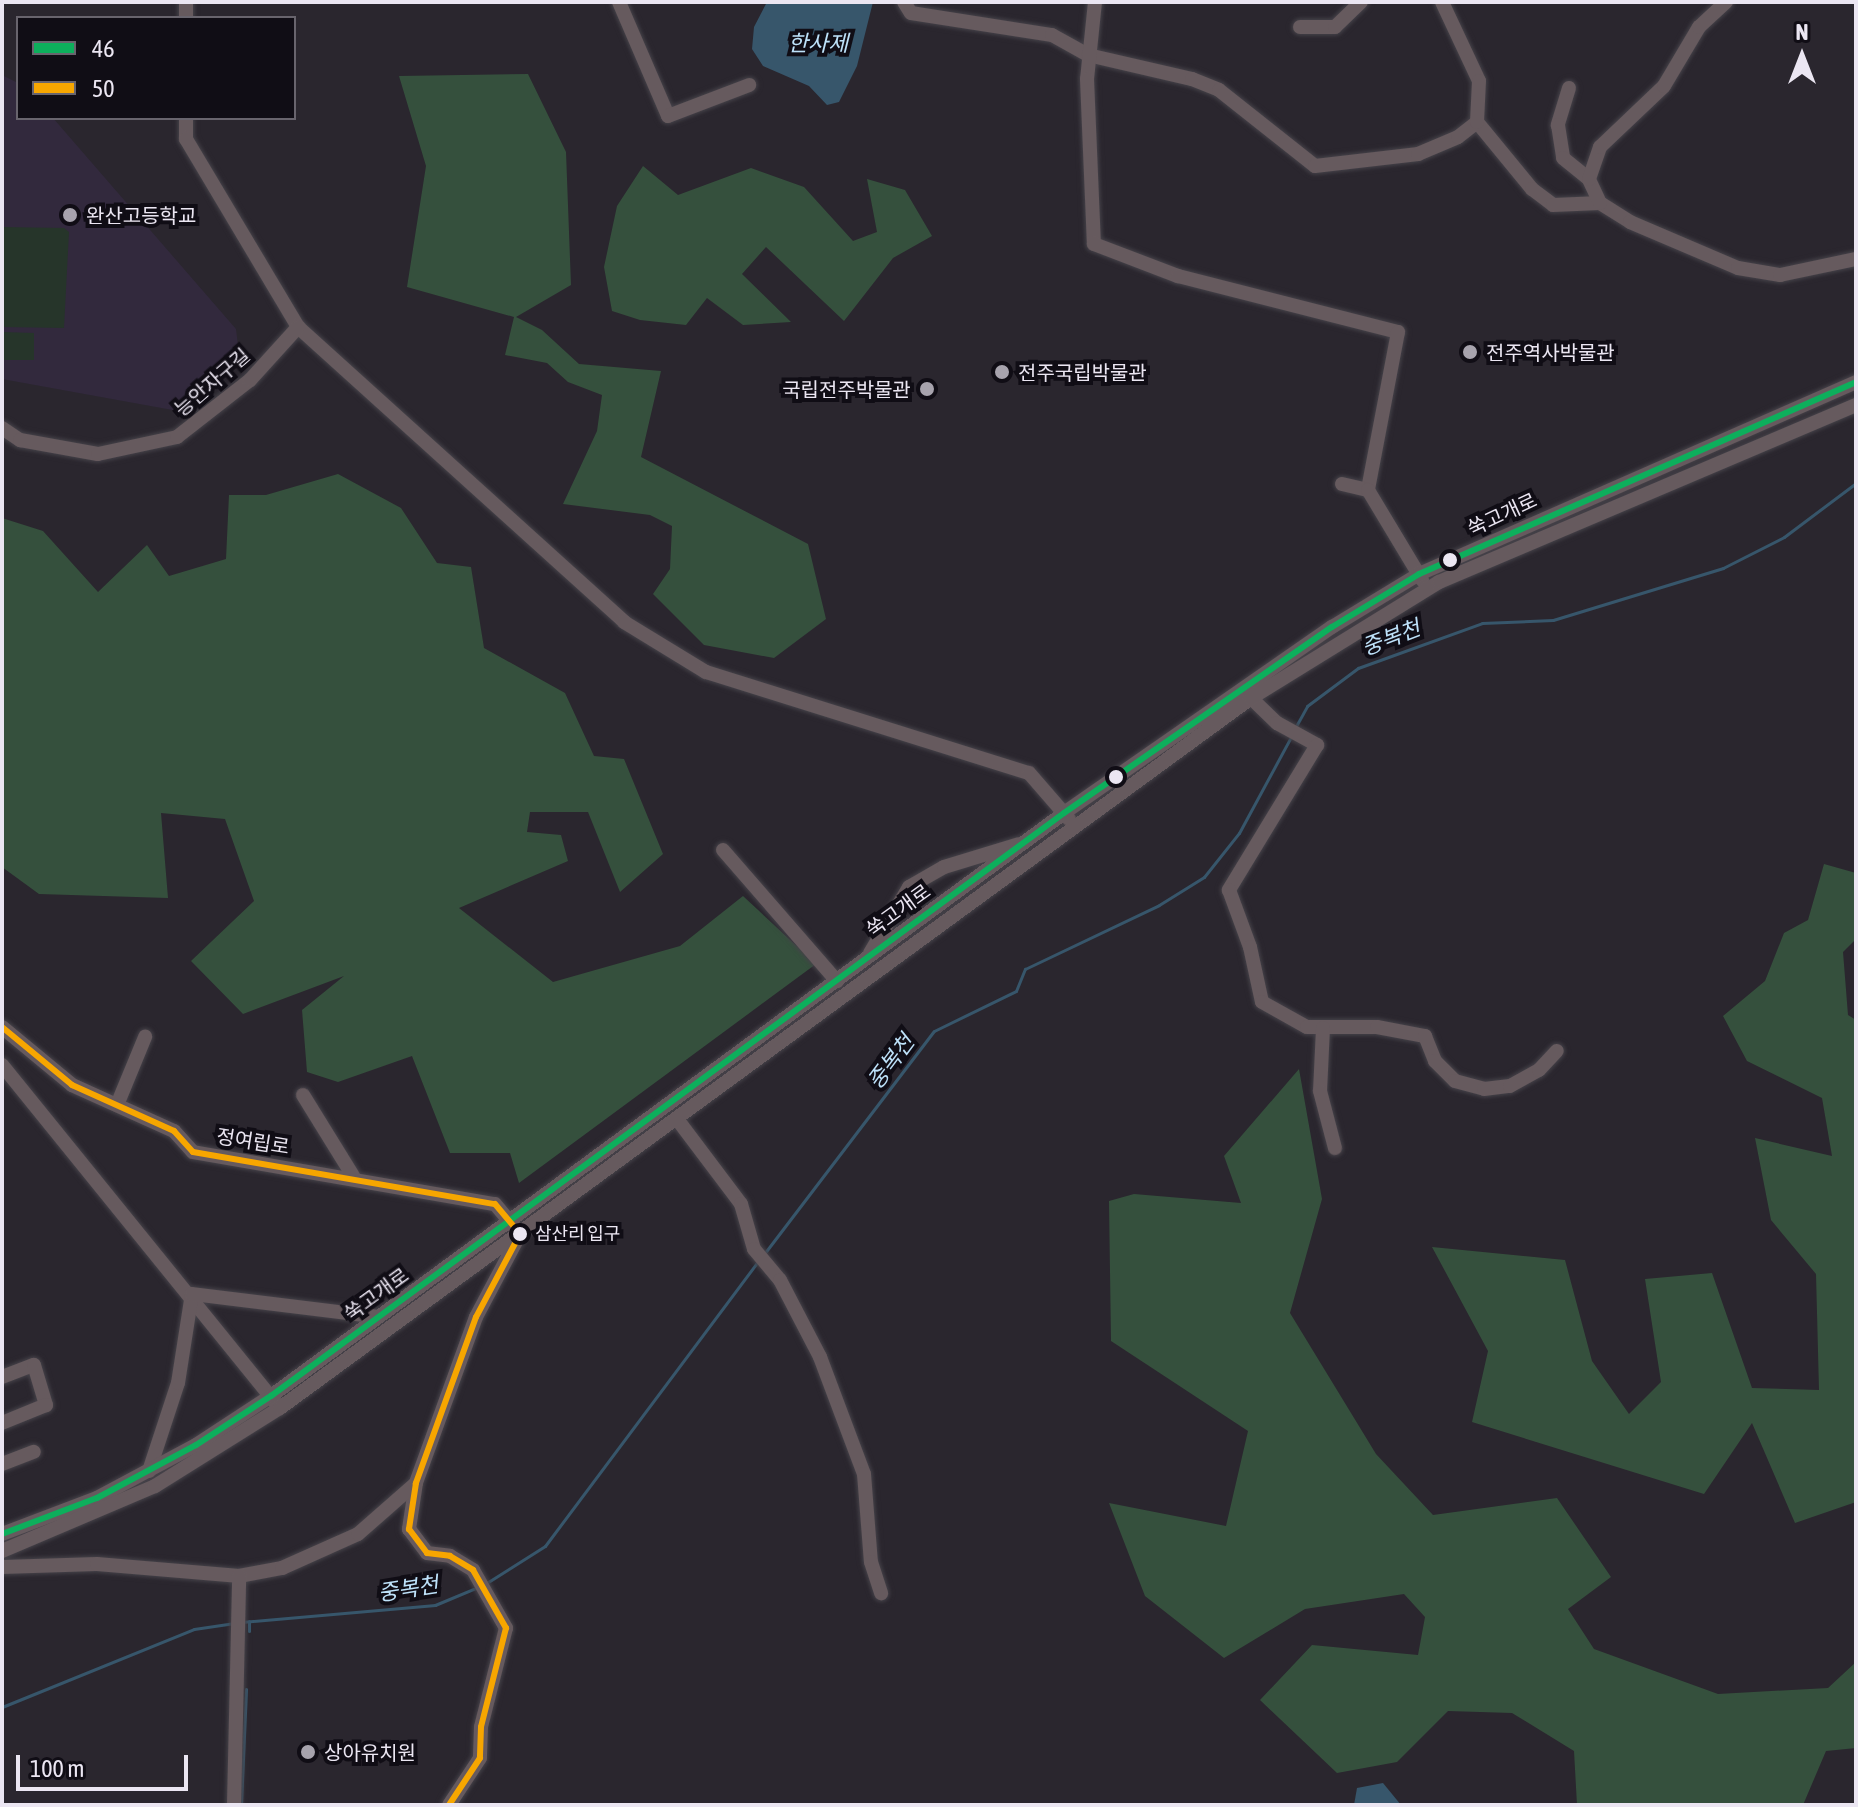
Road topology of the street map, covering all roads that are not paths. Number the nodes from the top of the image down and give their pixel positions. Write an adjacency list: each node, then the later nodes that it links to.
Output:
1 (619, 2): 9 (street)
2 (904, 2): 8 (street)
3 (1095, 2): 8 (street)
4 (1361, 2): 7 (street)
5 (1442, 2): 12 (street)
6 (1726, 2): 13 (street)
7 (1300, 27)
8 (1088, 55): 12 (street); 21 (street)
9 (749, 85)
10 (1569, 88): 13 (street)
11 (186, 120): 16 (street)
12 (1477, 122): 14 (street)
13 (1589, 179): 14 (street)
14 (1600, 203): 15 (street)
15 (1856, 259)
16 (298, 327): 19 (street, 능안자구길); 25 (street)
17 (1856, 382): 22 (street, 쑥고개로)
18 (1856, 405): 23 (street, 쑥고개로)
19 (2, 428)
20 (1342, 484): 21 (street)
21 (1368, 490): 22 (street)
22 (1419, 574): 23 (street); 25 (street, 쑥고개로)
23 (1427, 590): 24 (street, 쑥고개로)
24 (1251, 698): 25 (street, 쑥고개로); 31 (street)
25 (1069, 819): 26 (street, 쑥고개로); 37 (street, 쑥고개로)
26 (1023, 844): 28 (street, 쑥고개로); 28 (street)
27 (723, 850): 29 (street)
28 (868, 957): 29 (street, 쑥고개로)
29 (837, 981): 40 (street, 쑥고개로)
30 (2, 1027): 36 (street, 정여립로)
31 (1323, 1028): 33 (street); 38 (street)
32 (145, 1037): 36 (street)
33 (1557, 1051)
34 (2, 1065): 42 (street)
35 (303, 1095): 39 (street)
36 (117, 1105): 39 (street, 정여립로)
37 (677, 1119): 41 (street, 쑥고개로); 56 (street)
38 (1335, 1148)
39 (353, 1176): 40 (street, 정여립로)
40 (510, 1222): 41 (street, 정여립로); 43 (street, 쑥고개로)
41 (520, 1234): 46 (street, 쑥고개로); 51 (street)
42 (192, 1294): 43 (street); 45 (street); 50 (street)
43 (378, 1317): 45 (street, 쑥고개로)
44 (2, 1377): 47 (street)
45 (271, 1396): 46 (street); 50 (street, 쑥고개로)
46 (280, 1408): 53 (street, 쑥고개로)
47 (2, 1423)
48 (34, 1452): 49 (street)
49 (2, 1464)
50 (149, 1471): 52 (street, 쑥고개로)
51 (416, 1483): 55 (street); 58 (street)
52 (2, 1534)
53 (2, 1551)
54 (2, 1567): 55 (street)
55 (239, 1576): 57 (street)
56 (881, 1593)
57 (234, 1805)
58 (449, 1805)

